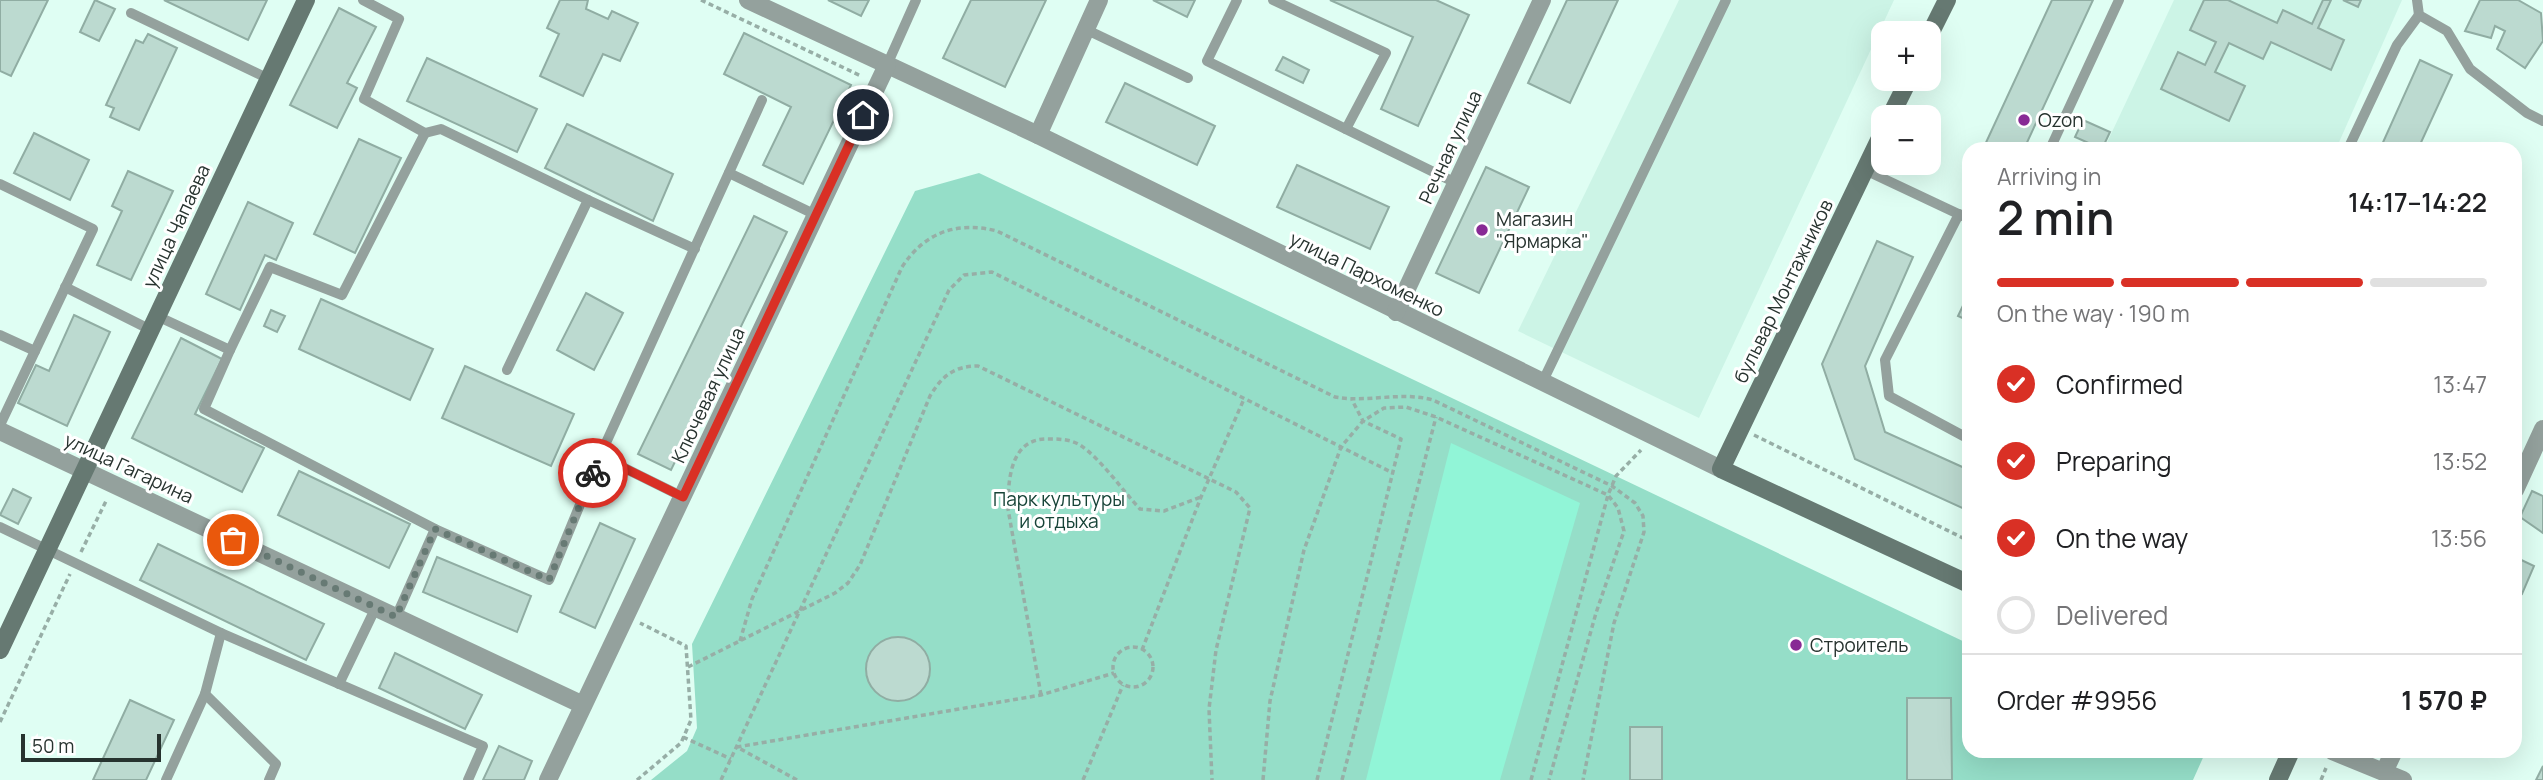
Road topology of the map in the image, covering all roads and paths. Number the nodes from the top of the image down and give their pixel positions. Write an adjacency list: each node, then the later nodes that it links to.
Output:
1 (363, 0): 25 (lane)
2 (701, 0): 21 (path)
3 (748, 0): 18 (street, улица Пархоменко)
4 (916, 0): 18 (lane)
5 (1099, 0): 17 (street)
6 (1237, 0): 24 (lane)
7 (1273, 0): 24 (lane)
8 (1542, 0): 32 (street, Речная улица)
9 (1726, 0): 46 (lane)
10 (1947, 0): 16 (street)
11 (2119, 0): 27 (lane)
12 (2417, 0): 15 (lane)
13 (301, 2): 20 (street, улица Чапаева)
14 (131, 13): 20 (lane)
15 (2419, 15): 23 (lane); 28 (lane)
16 (1936, 21)
17 (1085, 29): 19 (lane); 26 (street)
18 (887, 65): 26 (street, улица Пархоменко); 35 (street, Ключевая улица)
19 (1188, 78)
20 (269, 79): 41 (street, улица Чапаева)
21 (856, 87)
22 (762, 100): 31 (lane)
23 (2543, 121)
24 (1346, 129): 32 (lane)
25 (425, 133): 34 (lane); 43 (lane)
26 (1038, 135): 40 (street, улица Пархоменко)
27 (2053, 142)
28 (2351, 142)
29 (1871, 157): 30 (street, бульвар Монтажников)
30 (1865, 170): 36 (lane); 52 (street, бульвар Монтажников)
31 (729, 173): 35 (lane); 38 (lane)
32 (1456, 183): 40 (street, Речная улица)
33 (0, 184): 39 (lane)
34 (588, 200): 38 (lane); 45 (lane)
35 (816, 215): 67 (street, Ключевая улица)
36 (1962, 215)
37 (1962, 220): 55 (lane)
38 (695, 249): 58 (lane)
39 (65, 287): 41 (lane); 44 (lane)
40 (1396, 312): 46 (street, улица Пархоменко)
41 (154, 323): 43 (lane); 60 (street, улица Чапаева)
42 (0, 335): 44 (lane)
43 (230, 350): 70 (lane)
44 (35, 351): 51 (lane)
45 (507, 370)
46 (1542, 383): 56 (street, улица Пархоменко)
47 (1244, 399): 57 (path); 63 (path); 76 (path)
48 (1352, 400): 50 (path); 65 (path); 80 (path)
49 (1436, 417): 50 (path); 66 (path); 109 (path)
50 (1363, 421): 57 (path); 61 (path)
51 (0, 425)
52 (1741, 429): 59 (street, бульвар Монтажников); 71 (path)
53 (2543, 429): 62 (street)
54 (0, 431): 60 (street, улица Гагарина)
55 (1962, 435)
56 (1653, 437): 59 (street, улица Пархоменко); 65 (path)
57 (1340, 447): 61 (path); 107 (path)
58 (600, 456): 67 (lane); 70 (lane)
59 (1721, 469): 74 (street, улица Пархоменко)
60 (85, 471): 64 (street, улица Гагарина); 72 (street, улица Чапаева)
61 (1393, 473): 108 (path)
62 (2522, 475)
63 (1209, 479): 68 (path); 76 (path); 106 (path)
64 (114, 484): 73 (path); 75 (street, улица Гагарина)
65 (1612, 486): 66 (path); 112 (path)
66 (1608, 495): 110 (path); 111 (path)
67 (683, 497): 89 (street, Ключевая улица)
68 (1201, 498): 82 (path); 88 (path)
69 (0, 527): 72 (lane)
70 (435, 529): 77 (lane)
71 (1962, 538)
72 (48, 548): 73 (lane); 81 (street, улица Чапаева)
73 (76, 562): 79 (lane); 90 (path)
74 (1962, 581)
75 (376, 607): 77 (street, улица Гагарина); 85 (lane)
76 (800, 612): 80 (path); 92 (path)
77 (396, 617): 89 (street, улица Гагарина)
78 (635, 621): 83 (path)
79 (221, 633): 85 (lane); 87 (lane)
80 (740, 641): 83 (path)
81 (0, 650)
82 (1142, 650): 84 (path); 86 (path)
83 (688, 667): 91 (path)
84 (1114, 673): 86 (path); 88 (path)
85 (339, 684): 100 (lane)
86 (1124, 685): 105 (path)
87 (205, 694): 98 (lane); 99 (lane)
88 (1041, 695): 92 (path)
89 (583, 705): 101 (street, Ключевая улица)
90 (0, 722)
91 (683, 737): 96 (path); 102 (path)
92 (737, 747): 96 (path); 104 (path)
93 (2288, 758): 113 (street)
94 (2349, 758): 97 (street)
95 (2391, 758): 97 (street)
96 (731, 759): 103 (path)
97 (2384, 772): 114 (street)
98 (166, 780)
99 (269, 780)
100 (468, 780)
101 (548, 780)
102 (637, 780)
103 (721, 780)
104 (797, 780)
105 (1083, 780)
106 (1212, 780)
107 (1264, 780)
108 (1317, 780)
109 (1342, 780)
110 (1531, 780)
111 (1549, 780)
112 (1584, 780)
113 (2278, 780)
114 (2403, 780)

